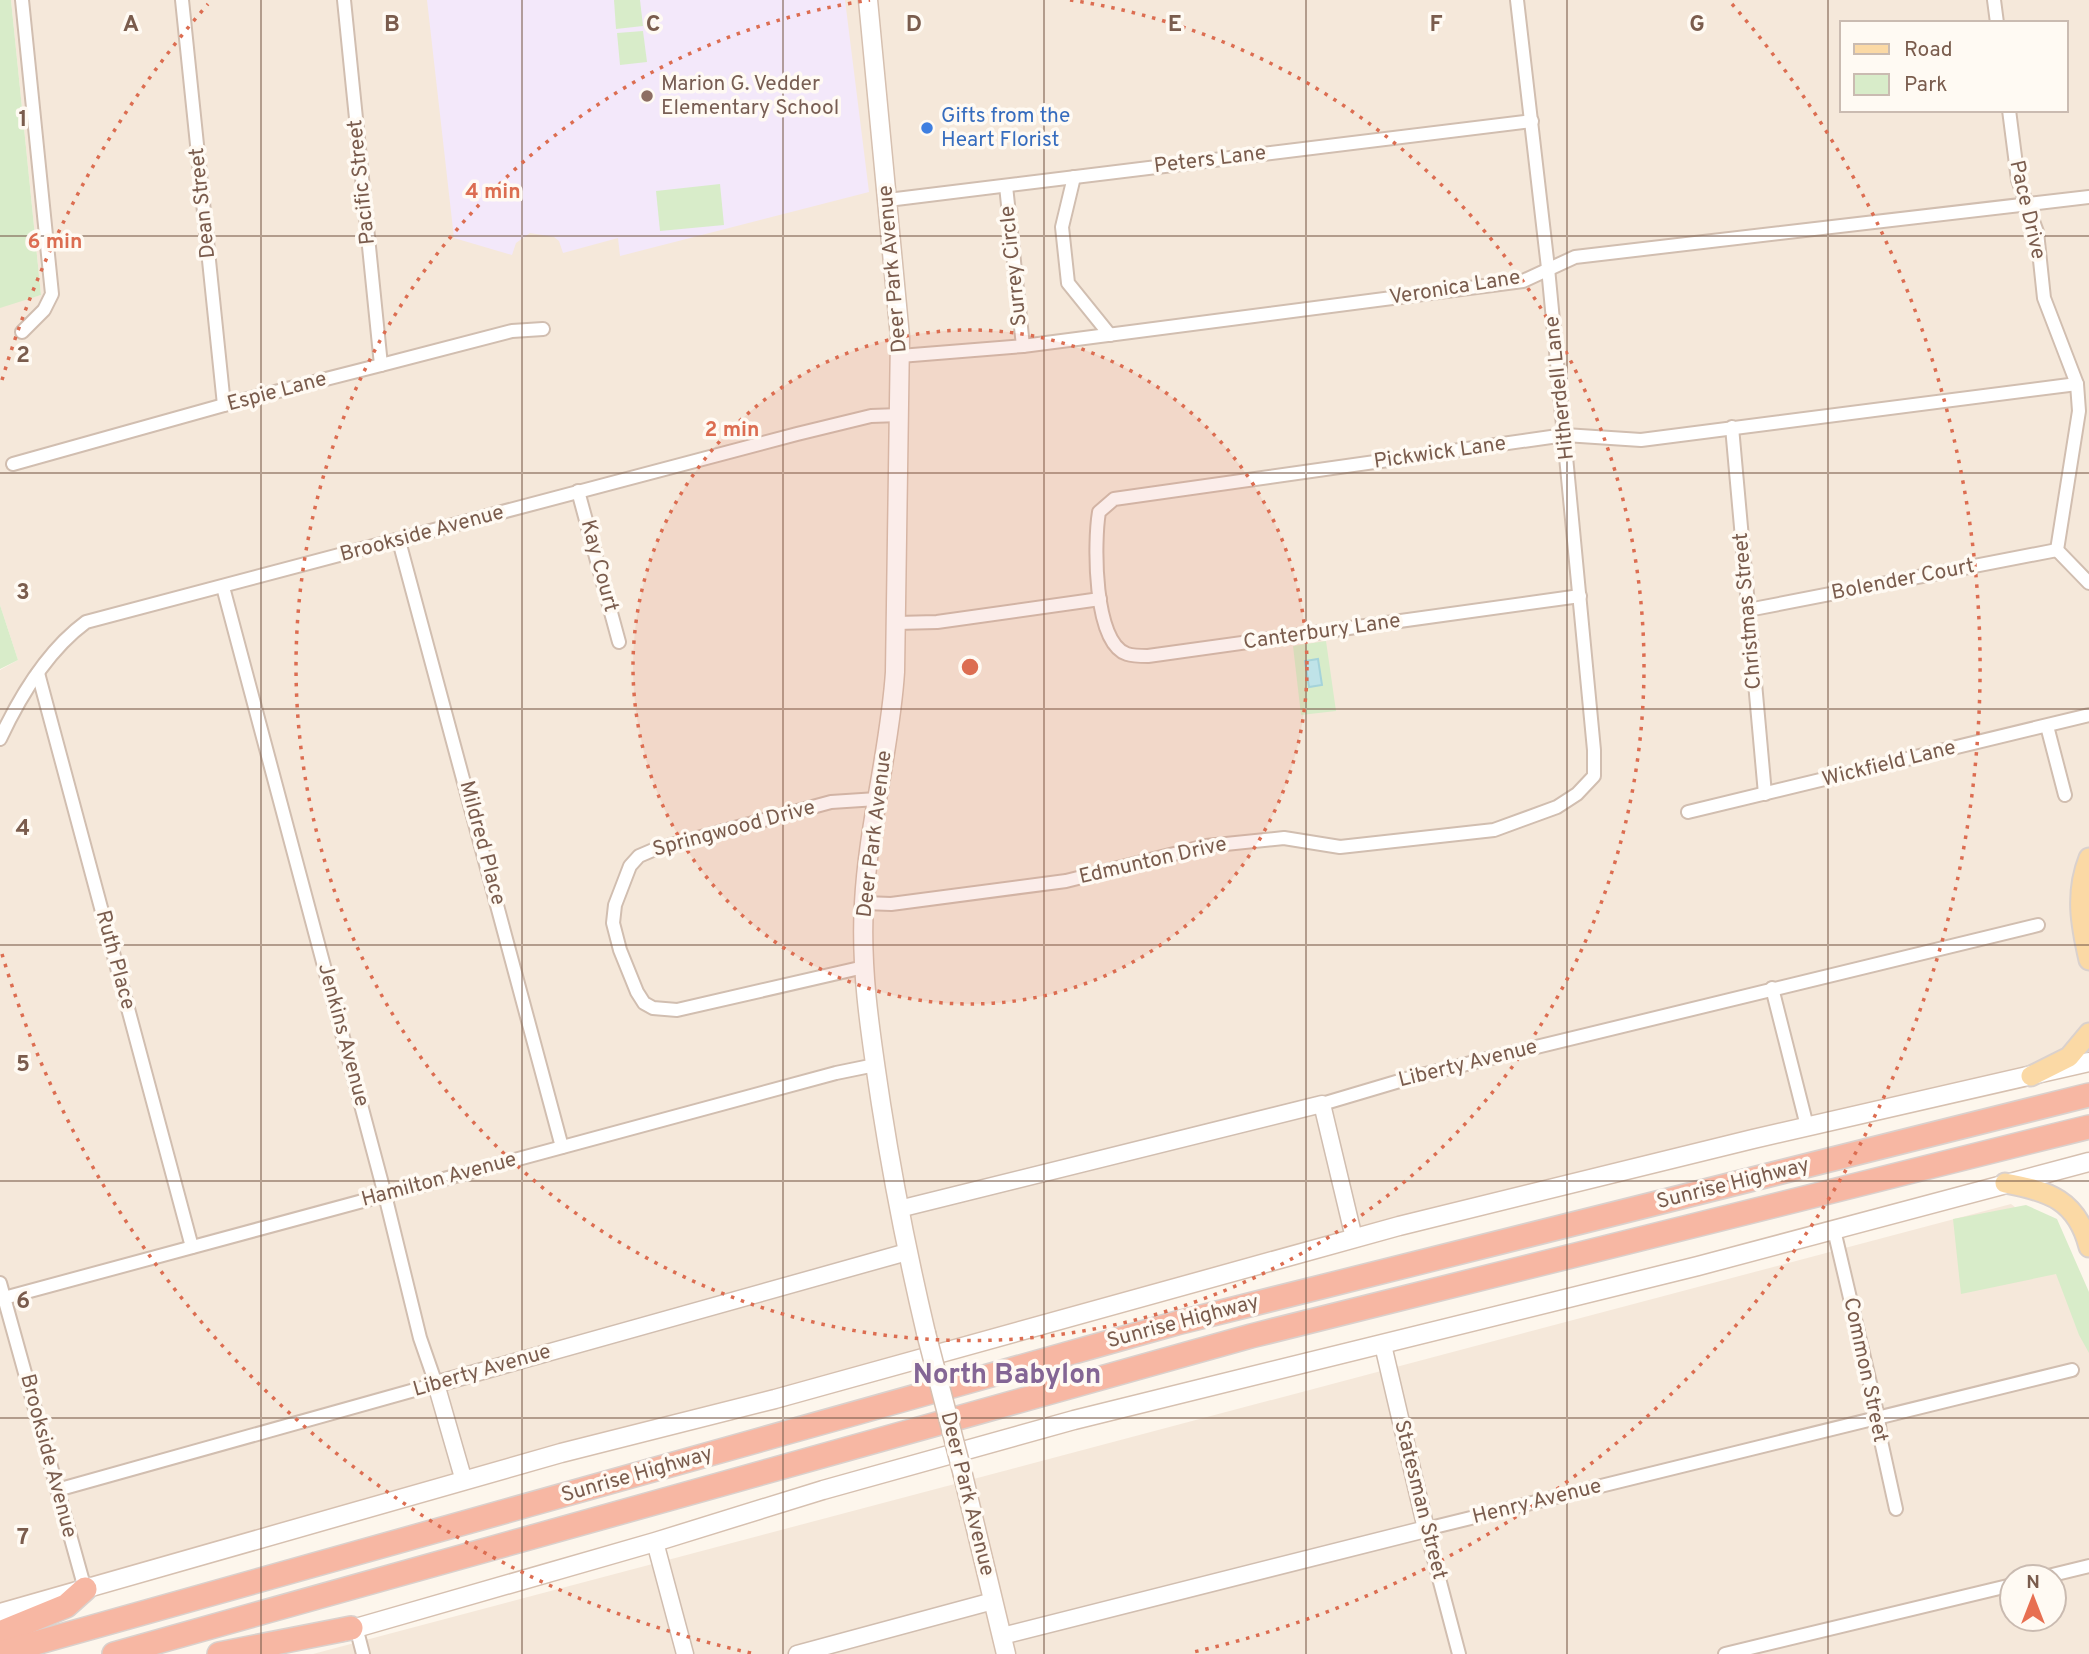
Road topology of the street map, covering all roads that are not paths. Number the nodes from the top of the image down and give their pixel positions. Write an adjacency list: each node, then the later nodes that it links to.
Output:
1 (22, 0): 17 (street)
2 (182, 0): 23 (street, Dean Street)
3 (344, 0): 21 (street, Pacific Street)
4 (868, 0): 13 (main road, Deer Park Avenue)
5 (1517, 0): 9 (street, Hitherdell Lane)
6 (1994, 0): 7 (street)
7 (1997, 21)
8 (2009, 112): 14 (street, Pace Drive)
9 (1532, 121): 10 (street, Peters Lane); 15 (street, Hitherdell Lane)
10 (1074, 177): 11 (street, Peters Lane); 18 (street)
11 (1006, 186): 13 (street, Peters Lane); 19 (street, Surrey Circle)
12 (2089, 197): 14 (street, Veronica Lane)
13 (888, 200): 20 (main road, Deer Park Avenue)
14 (2026, 204): 15 (street, Veronica Lane); 22 (street, Pace Drive)
15 (1548, 268): 18 (street, Veronica Lane); 26 (street, Hitherdell Lane)
16 (543, 329): 21 (street, Espie Lane)
17 (22, 332)
18 (1110, 335): 19 (street, Veronica Lane)
19 (1023, 346): 20 (street, Veronica Lane)
20 (900, 356): 24 (main road, Deer Park Avenue)
21 (381, 365): 23 (street, Espie Lane)
22 (2077, 384): 25 (street, Pickwick Lane); 30 (street, Pace Drive)
23 (224, 405): 27 (street, Espie Lane)
24 (900, 415): 28 (street, Brookside Avenue); 36 (main road, Deer Park Avenue)
25 (1732, 428): 26 (street, Pickwick Lane); 35 (street, Christmas Street)
26 (1565, 435): 33 (street, Hitherdell Lane); 34 (street, Pickwick Lane)
27 (13, 464)
28 (579, 491): 29 (street, Brookside Avenue); 37 (street, Kay Court)
29 (399, 541): 32 (street, Brookside Avenue); 61 (street, Mildred Place)
30 (2057, 550): 31 (street); 35 (street, Bolender Court)
31 (2089, 583)
32 (223, 587): 38 (street, Brookside Avenue); 64 (street, Jenkins Avenue)
33 (1580, 596): 34 (street, Canterbury Lane); 42 (street, Hitherdell Lane)
34 (1100, 599): 36 (street)
35 (1748, 610): 43 (street, Christmas Street)
36 (896, 623): 45 (main road, Deer Park Avenue)
37 (619, 642)
38 (38, 673): 41 (street, Brookside Avenue); 68 (street, Ruth Place)
39 (2089, 715): 40 (street, Wickfield Lane)
40 (2047, 726): 43 (street, Wickfield Lane); 44 (street)
41 (0, 739)
42 (1594, 776): 48 (street, Edmunton Drive)
43 (1765, 794): 46 (street, Wickfield Lane)
44 (2065, 795)
45 (877, 799): 48 (main road, Deer Park Avenue); 51 (street, Springwood Drive)
46 (1688, 811)
47 (2089, 858): 50 (main road)
48 (864, 903): 51 (main road, Deer Park Avenue)
49 (2038, 925): 52 (street, Liberty Avenue)
50 (2089, 960)
51 (864, 967): 55 (main road, Deer Park Avenue)
52 (1772, 988): 58 (street, Liberty Avenue); 59 (street)
53 (2089, 1033): 56 (main road)
54 (2089, 1062): 56 (main road, Sunrise Highway)
55 (875, 1065): 61 (street, Hamilton Avenue); 65 (main road, Deer Park Avenue)
56 (2031, 1076): 59 (main road, Sunrise Highway)
57 (2089, 1095): 91 (highway, Sunrise Highway)
58 (1322, 1104): 65 (street, Liberty Avenue); 67 (street)
59 (1807, 1126): 67 (main road, Sunrise Highway)
60 (2089, 1128): 92 (highway, Sunrise Highway)
61 (562, 1147): 64 (street, Hamilton Avenue)
62 (2089, 1162): 63 (main road)
63 (2006, 1183): 66 (main road); 69 (main road)
64 (385, 1195): 68 (street, Hamilton Avenue); 75 (street, Jenkins Avenue)
65 (899, 1209): 70 (main road, Deer Park Avenue)
66 (1834, 1230): 73 (main road); 76 (street, Common Street)
67 (1354, 1238): 77 (main road, Sunrise Highway)
68 (192, 1247): 72 (street, Hamilton Avenue)
69 (2089, 1247)
70 (907, 1252): 75 (street, Liberty Avenue); 86 (main road, Deer Park Avenue, bridge)
71 (0, 1283): 72 (street, Brookside Avenue)
72 (4, 1298): 78 (street, Brookside Avenue)
73 (1382, 1345): 80 (street, Statesman Street); 81 (main road)
74 (2072, 1370): 76 (street, Henry Avenue)
75 (436, 1384): 77 (street, Jenkins Avenue); 78 (street, Liberty Avenue)
76 (1878, 1417): 79 (street, Common Street); 80 (street, Henry Avenue)
77 (464, 1481): 85 (main road, Sunrise Highway)
78 (57, 1490): 85 (street, Brookside Avenue)
79 (1896, 1509)
80 (1426, 1529): 90 (street, Henry Avenue); 98 (street, Statesman Street)
81 (655, 1542): 88 (main road); 96 (street)
82 (2089, 1566): 83 (street)
83 (2068, 1571)
84 (1998, 1588): 99 (street)
85 (85, 1589): 87 (main road, Sunrise Highway); 89 (highway)
86 (993, 1601): 90 (main road, Deer Park Avenue); 97 (street)
87 (0, 1613)
88 (354, 1627): 93 (highway); 94 (main road); 95 (street)
89 (0, 1633)
90 (1004, 1645)
91 (0, 1653)
92 (114, 1654)
93 (219, 1654)
94 (271, 1654)
95 (363, 1654)
96 (685, 1654)
97 (797, 1654)
98 (1460, 1654)
99 (1725, 1654)

